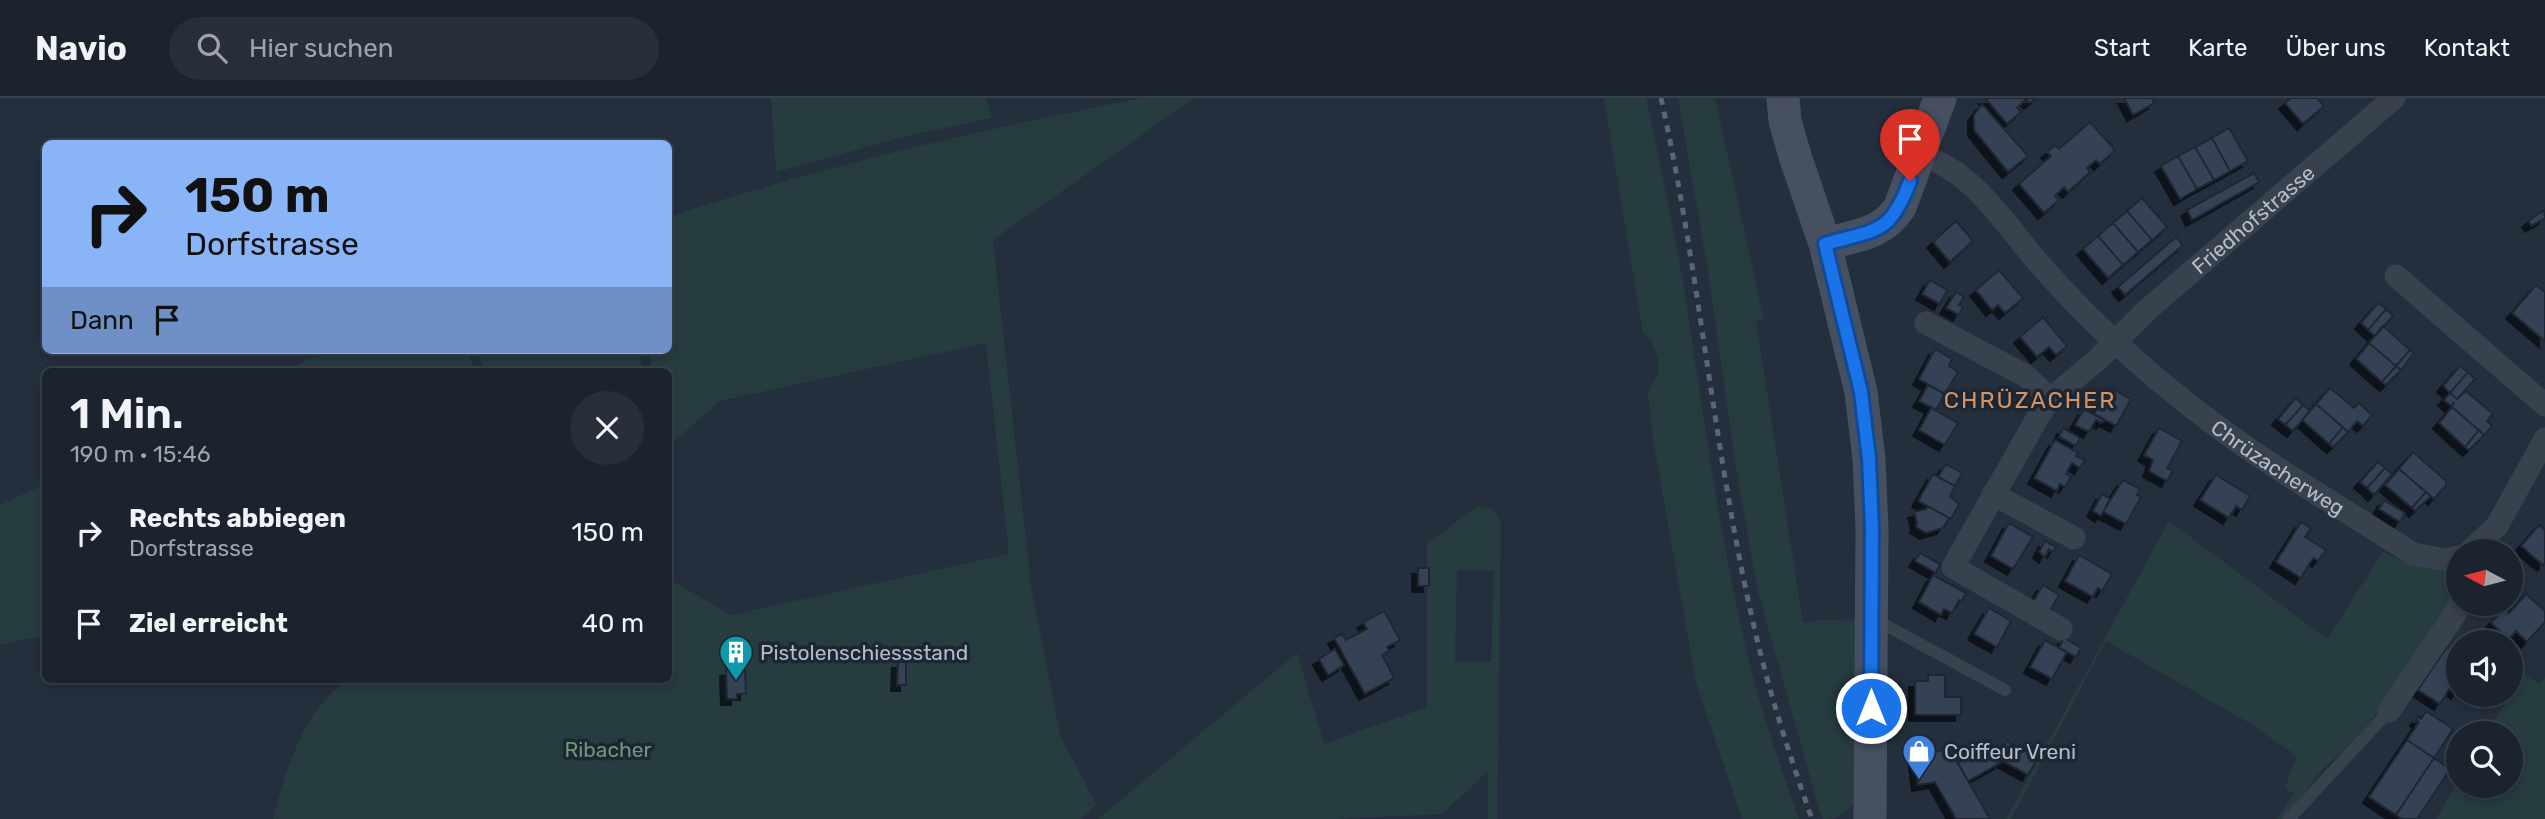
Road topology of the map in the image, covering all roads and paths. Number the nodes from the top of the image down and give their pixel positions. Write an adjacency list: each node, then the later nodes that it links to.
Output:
1 (1783, 98): 5 (main road)
2 (1940, 98): 4 (main road)
3 (2394, 98): 8 (street, Friedhofstrasse)
4 (1919, 155): 5 (main road); 8 (street, Chrüzacherweg)
5 (1825, 244): 18 (main road)
6 (2396, 275): 10 (street)
7 (1926, 323): 9 (street)
8 (2114, 342): 9 (street); 16 (street, Chrüzacherweg)
9 (2050, 399): 13 (street)
10 (2545, 405)
11 (2545, 439): 12 (street)
12 (2537, 472): 15 (street)
13 (1993, 494): 14 (street); 19 (street)
14 (2074, 538)
15 (2486, 539)
16 (2446, 560)
17 (2454, 616): 21 (street)
18 (1872, 618): 20 (lane); 22 (main road)
19 (2061, 629)
20 (2005, 690)
21 (2389, 711): 23 (lane)
22 (1870, 819)
23 (2289, 819)

